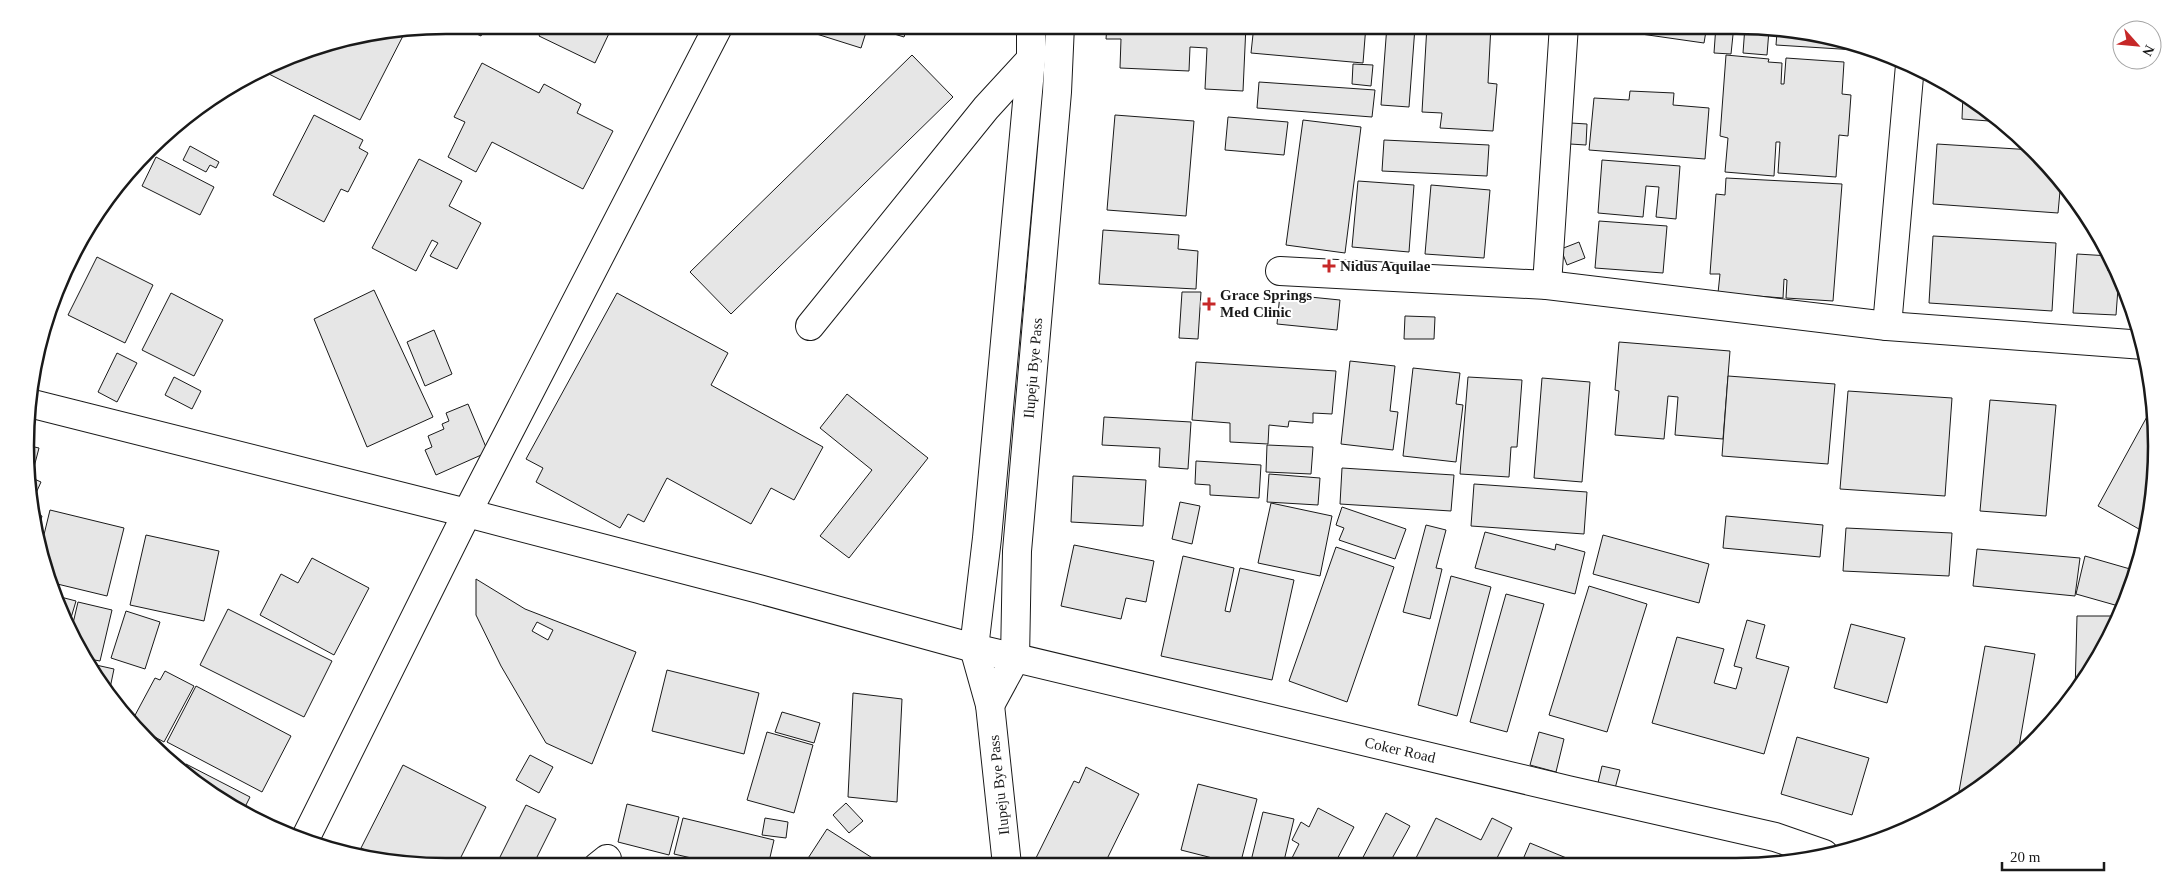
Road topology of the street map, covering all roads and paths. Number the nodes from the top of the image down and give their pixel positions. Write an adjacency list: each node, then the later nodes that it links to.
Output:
1 (714, 34): 13 (street)
2 (1031, 34): 5 (street, Ilupeju Bye Pass)
3 (1060, 34): 15 (street, Ilupeju Bye Pass)
4 (1563, 34): 8 (street)
5 (1031, 59): 9 (street); 14 (street, Ilupeju Bye Pass)
6 (1909, 72): 10 (street)
7 (1280, 271): 8 (street)
8 (1547, 284): 10 (street)
9 (810, 326)
10 (1886, 326): 11 (street)
11 (2135, 344)
12 (36, 405): 13 (street, Coker Road)
13 (466, 513): 14 (street, Coker Road); 17 (street)
14 (974, 648): 15 (street, Coker Road); 16 (street, Ilupeju Bye Pass)
15 (1016, 658): 16 (street, Ilupeju Bye Pass); 18 (street, Coker Road)
16 (990, 705): 19 (street, Ilupeju Bye Pass)
17 (307, 834)
18 (1814, 850)
19 (1006, 858)

